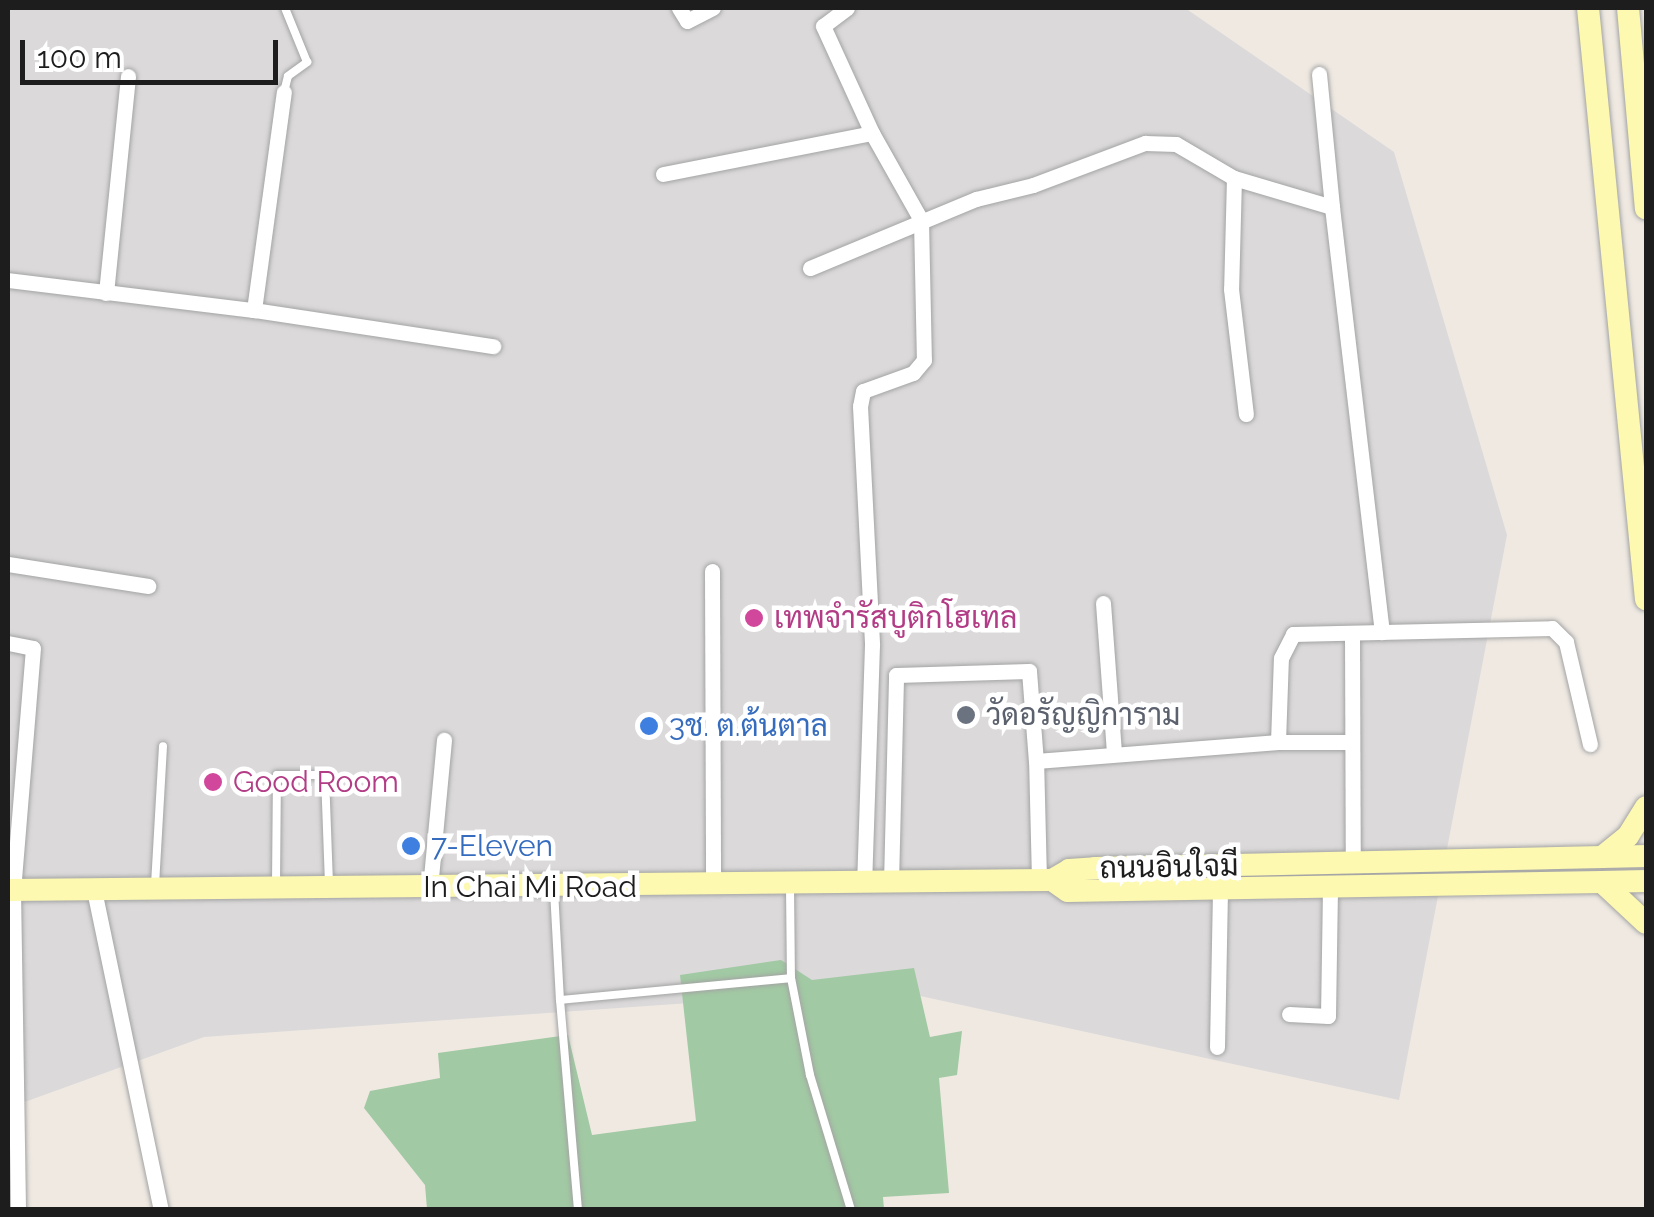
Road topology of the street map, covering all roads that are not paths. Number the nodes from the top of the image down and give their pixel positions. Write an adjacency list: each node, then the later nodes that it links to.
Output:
1 (285, 8): 9 (lane)
2 (679, 8): 3 (street)
3 (712, 8)
4 (847, 8): 10 (street)
5 (1588, 8): 25 (main road)
6 (1628, 8): 14 (main road)
7 (1319, 74): 13 (street)
8 (128, 76): 18 (street)
9 (284, 92): 19 (street)
10 (872, 133): 11 (street); 15 (street)
11 (663, 174)
12 (1234, 178): 13 (street); 15 (street); 21 (street)
13 (1332, 208): 27 (street)
14 (1646, 208)
15 (921, 220): 16 (street); 44 (street)
16 (810, 268)
17 (8, 280): 18 (street)
18 (106, 292): 19 (street)
19 (254, 310): 20 (street)
20 (493, 346)
21 (1246, 414)
22 (8, 564): 24 (street)
23 (712, 571): 47 (street)
24 (148, 586)
25 (1646, 599)
26 (1103, 602): 35 (street)
27 (1382, 632): 28 (street); 33 (street)
28 (1352, 633): 31 (street); 32 (street)
29 (8, 643): 53 (street)
30 (444, 740): 50 (street)
31 (1278, 742): 32 (street); 35 (street)
32 (1351, 742): 40 (street)
33 (1590, 744)
34 (163, 746): 55 (lane)
35 (1114, 754): 36 (street)
36 (1036, 761): 41 (street); 45 (street)
37 (1646, 807): 39 (main road)
38 (1646, 856): 39 (main road, ถนนอินใจมี)
39 (1602, 857): 40 (main road, ถนนอินใจมี)
40 (1352, 862): 41 (main road, ถนนอินใจมี)
41 (1046, 880): 45 (main road, In Chai Mi Road); 56 (main road, ถนนอินใจมี)
42 (1646, 881): 43 (main road, ถนนอินใจมี)
43 (1602, 882): 49 (main road, ถนนอินใจมี); 57 (main road)
44 (864, 883): 45 (main road, In Chai Mi Road); 46 (main road, In Chai Mi Road)
45 (892, 883)
46 (790, 885): 47 (main road, In Chai Mi Road); 58 (lane)
47 (712, 886): 48 (main road, In Chai Mi Road)
48 (554, 887): 50 (main road, In Chai Mi Road); 59 (lane)
49 (1330, 887): 56 (main road, ถนนอินใจมี); 60 (street)
50 (430, 888): 52 (main road, In Chai Mi Road)
51 (279, 889): 52 (main road, In Chai Mi Road); 52 (lane); 55 (main road, In Chai Mi Road)
52 (329, 889)
53 (10, 890): 54 (main road, In Chai Mi Road); 62 (street)
54 (94, 890): 55 (main road, In Chai Mi Road); 63 (street)
55 (155, 890)
56 (1220, 890): 61 (street)
57 (1646, 923)
58 (791, 978): 59 (lane); 65 (lane)
59 (560, 1000): 64 (lane)
60 (1289, 1014)
61 (1217, 1046)
62 (18, 1210)
63 (162, 1210)
64 (578, 1210)
65 (851, 1210)

